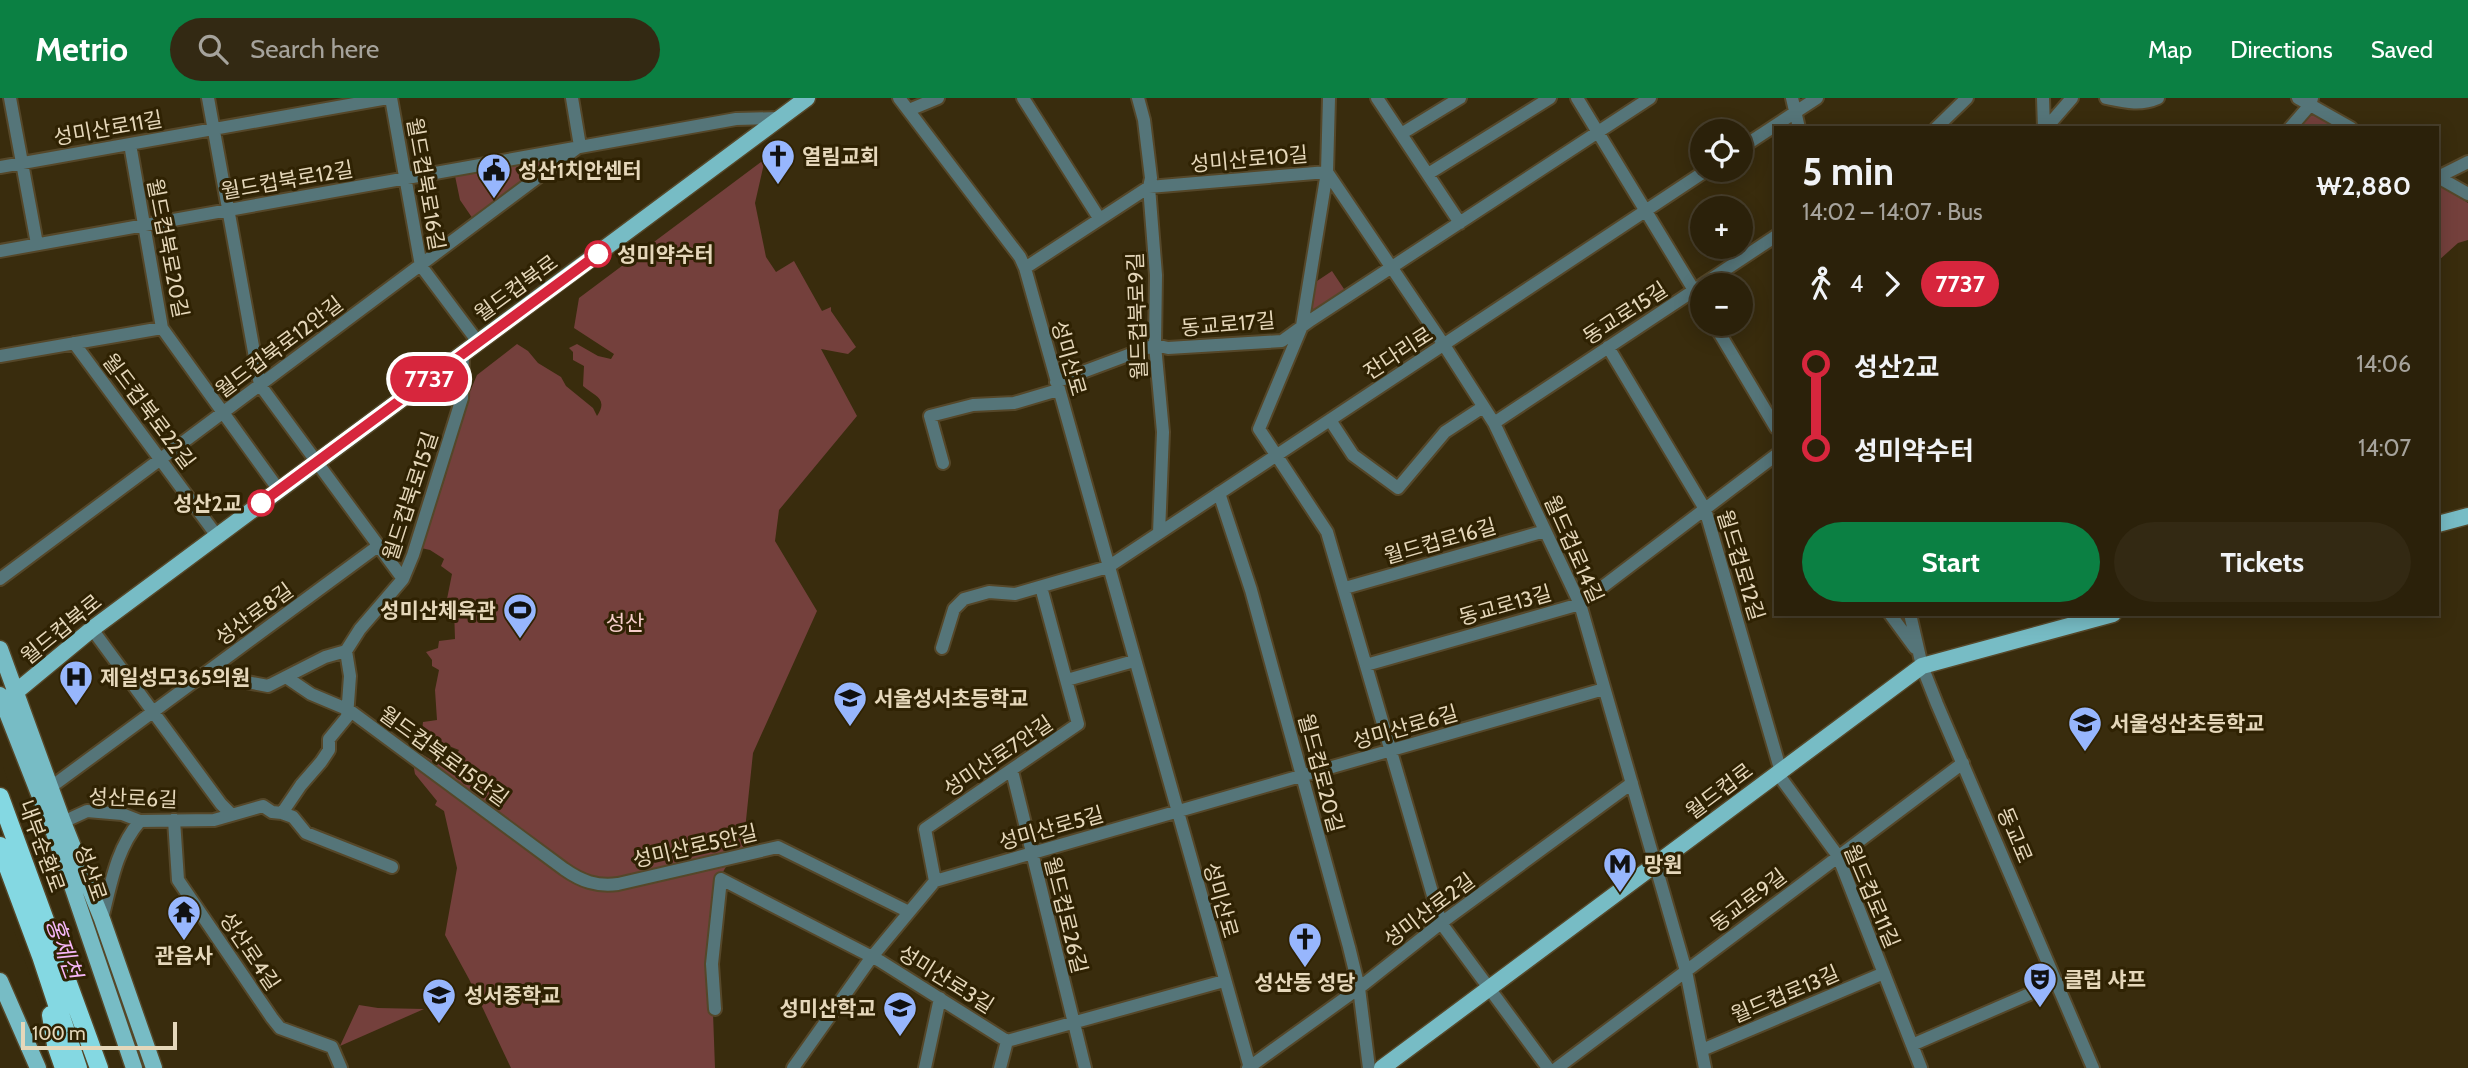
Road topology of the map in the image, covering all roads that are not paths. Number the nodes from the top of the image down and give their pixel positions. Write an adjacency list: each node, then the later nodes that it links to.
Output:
1 (10, 98): 40 (street)
2 (208, 98): 33 (street)
3 (389, 98): 33 (street, 성미산로11길); 45 (street, 월드컵북로16길)
4 (572, 98): 38 (street)
5 (807, 98): 26 (main road, 월드컵북로)
6 (899, 98): 24 (street, 성미산로)
7 (938, 98): 24 (street)
8 (1023, 98): 52 (street)
9 (1138, 98): 48 (street, 월드컵북로9길)
10 (1329, 98): 42 (street)
11 (1377, 98): 34 (street)
12 (1460, 98): 34 (street)
13 (1550, 98): 43 (street)
14 (1577, 98): 35 (street)
15 (1650, 98): 35 (street, 동교로17길)
16 (1792, 98): 25 (street)
17 (1817, 98): 25 (street)
18 (1967, 98): 28 (street)
19 (2043, 98): 29 (street)
20 (2072, 98): 30 (street)
21 (2106, 98): 22 (street)
22 (2158, 98)
23 (2306, 100): 31 (street); 32 (street)
24 (909, 110): 59 (street, 성미산로)
25 (1795, 112): 27 (street); 36 (street)
26 (780, 118): 38 (street, 월드컵북로12길); 67 (main road, 월드컵북로)
27 (1798, 126)
28 (1938, 126)
29 (2045, 126)
30 (2047, 126)
31 (2291, 126)
32 (2348, 126)
33 (213, 130): 37 (street, 성미산로11길); 50 (street)
34 (1401, 134): 43 (street)
35 (1597, 134): 51 (street); 53 (street, 동교로17길)
36 (1753, 140)
37 (130, 144): 40 (street, 성미산로11길); 54 (street, 월드컵북로20길)
38 (580, 146): 45 (street, 월드컵북로12길); 58 (street, 월드컵북로12안길)
39 (2468, 162): 44 (street)
40 (22, 163): 41 (street, 성미산로11길); 56 (street)
41 (0, 167)
42 (1327, 172): 48 (street, 성미산로10길); 60 (street, 성미산로10길); 64 (street)
43 (1428, 174): 53 (street)
44 (2439, 176)
45 (405, 178): 50 (street, 월드컵북로12길); 58 (street, 월드컵북로16길)
46 (2439, 178): 49 (street)
47 (1690, 181): 51 (street, 잔다리로)
48 (1149, 187): 52 (street, 성미산로10길); 69 (street, 월드컵북로9길)
49 (2468, 194)
50 (228, 210): 54 (street, 월드컵북로12길); 74 (street)
51 (1644, 211): 62 (street); 70 (street, 잔다리로)
52 (1099, 218): 59 (street, 성미산로10길)
53 (1460, 223): 60 (street, 동교로17길)
54 (144, 226): 56 (street, 월드컵북로12길); 65 (street, 월드컵북로20길)
55 (1774, 237): 61 (street, 동교로15길)
56 (37, 244): 57 (street, 월드컵북로12길)
57 (0, 251)
58 (421, 266): 67 (street, 월드컵북로16길); 74 (street, 월드컵북로12안길)
59 (1025, 268): 75 (street, 성미산로)
60 (1391, 269): 64 (street, 동교로17길); 70 (street, 성미산로10길)
61 (1720, 273)
62 (1690, 284)
63 (1690, 293): 71 (street, 동교로15길)
64 (1302, 326): 69 (street, 동교로17길); 81 (street)
65 (162, 328): 68 (street); 77 (street, 월드컵북로20길)
66 (1721, 336): 80 (street)
67 (478, 342): 72 (main road, 월드컵북로)
68 (74, 343): 73 (street); 83 (street, 월드컵북로22길)
69 (1156, 345): 75 (street, 동교로17길); 92 (street, 월드컵북로9길)
70 (1444, 345): 76 (street, 월드컵로14길); 78 (street, 잔다리로)
71 (1608, 347): 79 (street, 동교로15길); 88 (street, 월드컵로12길)
72 (463, 353): 84 (main road, 월드컵북로); 97 (street, 월드컵북로15길)
73 (0, 356)
74 (260, 385): 77 (street, 월드컵북로12안길); 84 (street)
75 (1057, 386): 85 (street, 동교로17길); 95 (street, 성미산로)
76 (1483, 407): 78 (street); 79 (street, 월드컵로14길)
77 (223, 412): 83 (street, 월드컵북로12안길); 86 (street, 월드컵북로20길)
78 (1330, 420): 81 (street, 잔다리로)
79 (1494, 423): 91 (street, 월드컵로14길)
80 (1774, 425)
81 (1277, 455): 87 (street, 잔다리로); 99 (street)
82 (1774, 457): 88 (street, 동교로13길)
83 (161, 459): 93 (street, 월드컵북로22길); 96 (street, 월드컵북로12안길)
84 (317, 462): 86 (main road, 월드컵북로); 94 (street)
85 (943, 463)
86 (279, 490): 93 (main road, 월드컵북로)
87 (1219, 493): 92 (street, 잔다리로); 123 (street, 월드컵로20길)
88 (1705, 509): 100 (street, 동교로13길); 122 (street, 월드컵로12길)
89 (2468, 516): 90 (main road)
90 (2439, 524)
91 (1545, 530): 99 (street, 월드컵로16길); 100 (street, 월드컵로14길)
92 (1159, 533): 95 (street, 잔다리로)
93 (217, 536): 104 (main road, 월드컵북로)
94 (378, 546): 97 (street); 111 (street, 성산로8길)
95 (1108, 567): 98 (street, 잔다리로); 109 (street, 성미산로)
96 (0, 579)
97 (403, 579): 107 (street, 월드컵북로15길)
98 (1041, 587): 106 (street, 잔다리로); 113 (street, 성미산로7안길)
99 (1345, 588): 110 (street)
100 (1580, 604): 110 (street, 동교로13길); 114 (street, 월드컵로14길)
101 (1891, 616): 108 (street)
102 (1910, 616): 108 (street, 동교로)
103 (2104, 616): 108 (main road, 월드컵로)
104 (92, 629): 115 (main road, 월드컵북로); 118 (street)
105 (0, 649): 115 (main road)
106 (942, 649)
107 (346, 651): 112 (street); 117 (street, 월드컵북로15안길)
108 (1920, 659): 120 (street, 동교로); 122 (main road, 월드컵로)
109 (1135, 661): 113 (street); 128 (street, 성미산로)
110 (1366, 665): 119 (street)
111 (208, 672): 112 (street); 118 (street, 성산로8길)
112 (286, 677): 117 (street)
113 (1067, 680): 121 (street, 성미산로7안길)
114 (1604, 689): 119 (street, 성미산로6길); 124 (street, 월드컵로14길)
115 (17, 691): 116 (main road, 월드컵북로); 125 (main road)
116 (1, 700): 162 (main road, 성산로)
117 (349, 710): 127 (street); 138 (street, 월드컵북로15안길)
118 (152, 712): 125 (street, 성산로8길); 129 (street)
119 (1390, 751): 123 (street, 성미산로6길); 142 (street)
120 (1963, 763): 135 (street, 동교로9길); 149 (street, 동교로)
121 (1012, 771): 134 (street, 월드컵로26길); 139 (street, 성미산로7안길)
122 (1779, 773): 135 (street, 월드컵로11길); 136 (main road, 월드컵로)
123 (1301, 776): 128 (street, 성미산로6길); 150 (street, 월드컵로20길)
124 (1632, 783): 136 (street, 월드컵로14길); 142 (street, 성미산로2길)
125 (51, 787): 132 (main road)
126 (0, 797): 161 (highway, 내부순환로)
127 (282, 813): 129 (street, 성산로6길); 137 (street)
128 (1177, 813): 134 (street, 성미산로5길); 148 (street, 성미산로)
129 (231, 814): 130 (street, 성산로6길)
130 (174, 820): 131 (street, 성산로6길); 164 (street, 성산로4길)
131 (140, 821): 132 (street, 성산로6길); 141 (street)
132 (63, 822): 141 (main road)
133 (0, 846): 143 (highway, 내부순환로)
134 (1031, 854): 139 (street, 성미산로5길); 154 (street, 월드컵로26길)
135 (1839, 856): 145 (street, 동교로9길); 146 (street, 월드컵로11길)
136 (1655, 866): 145 (street); 151 (main road, 월드컵로)
137 (392, 867)
138 (564, 869): 140 (street, 성미산로5안길)
139 (935, 881): 140 (street)
140 (909, 912): 144 (street)
141 (102, 919): 163 (main road)
142 (1441, 923): 150 (street, 성미산로2길); 151 (street)
143 (41, 956): 159 (highway); 160 (highway, 내부순환로)
144 (871, 958): 152 (street, 성미산로3길); 153 (street, 성미산로3길); 165 (street)
145 (1686, 971): 157 (street); 173 (street, 동교로9길)
146 (1884, 973): 156 (street, 월드컵로11길); 157 (street, 월드컵로13길)
147 (0, 981): 158 (main road)
148 (1224, 981): 154 (street, 성미산로3길); 169 (street, 성미산로)
149 (2057, 982): 156 (street); 176 (street, 동교로)
150 (1359, 988): 169 (street, 성미산로2길); 170 (street, 월드컵로20길)
151 (1488, 989): 171 (main road, 월드컵로); 172 (street)
152 (940, 998): 155 (street, 성미산로3길); 166 (street)
153 (715, 1009)
154 (1072, 1023): 155 (street, 성미산로3길); 168 (street, 월드컵로26길)
155 (1007, 1041): 167 (street)
156 (1912, 1045): 175 (street, 월드컵로11길)
157 (1702, 1050): 174 (street)
158 (38, 1068)
159 (64, 1068)
160 (78, 1068)
161 (99, 1068)
162 (134, 1068)
163 (154, 1068)
164 (341, 1068)
165 (793, 1068)
166 (925, 1068)
167 (1000, 1068)
168 (1085, 1068)
169 (1249, 1068)
170 (1369, 1068)
171 (1382, 1068)
172 (1548, 1068)
173 (1557, 1068)
174 (1705, 1068)
175 (1922, 1068)
176 (2093, 1068)

